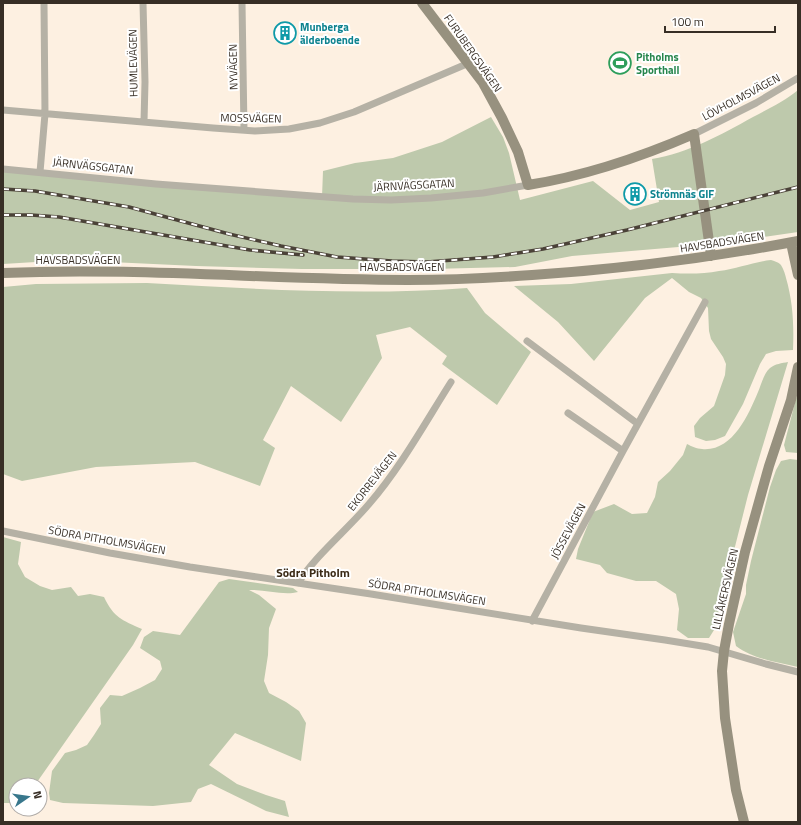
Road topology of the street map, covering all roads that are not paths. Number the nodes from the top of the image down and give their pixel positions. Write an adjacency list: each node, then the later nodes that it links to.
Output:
1 (44, 3): 8 (street)
2 (143, 3): 9 (street, HUMLEVÄGEN)
3 (242, 3): 10 (street, NYVÄGEN)
4 (422, 3): 5 (street, FURUBERGSVÄGEN)
5 (469, 63): 10 (street, MOSSVÄGEN); 14 (street, FURUBERGSVÄGEN)
6 (798, 78): 11 (street, LÖVHOLMSVÄGEN)
7 (3, 110): 8 (street, MOSSVÄGEN)
8 (45, 114): 9 (street, MOSSVÄGEN); 13 (street)
9 (144, 122): 10 (street, MOSSVÄGEN)
10 (244, 130)
11 (694, 134): 14 (street, JÄRNVÄGSGATAN); 16 (street)
12 (3, 169): 13 (street, JÄRNVÄGSGATAN)
13 (40, 172): 14 (street, JÄRNVÄGSGATAN)
14 (528, 185)
15 (794, 242): 16 (street, HAVSBADSVÄGEN); 18 (street)
16 (711, 256): 17 (street, HAVSBADSVÄGEN)
17 (3, 273)
18 (798, 274)
19 (705, 302): 24 (street, JÖSSEVÄGEN)
20 (527, 341): 24 (street)
21 (798, 367): 29 (street, LILLÅKERSVÄGEN)
22 (451, 382): 27 (street, EKORREVÄGEN)
23 (568, 413): 25 (street)
24 (638, 424): 25 (street, JÖSSEVÄGEN)
25 (623, 451): 28 (street, JÖSSEVÄGEN)
26 (3, 531): 27 (street, SÖDRA PITHOLMSVÄGEN)
27 (298, 584): 28 (street, SÖDRA PITHOLMSVÄGEN)
28 (532, 621): 29 (street, SÖDRA PITHOLMSVÄGEN)
29 (724, 651): 30 (street, SÖDRA PITHOLMSVÄGEN); 31 (street, LILLÅKERSVÄGEN)
30 (798, 672)
31 (744, 822)

